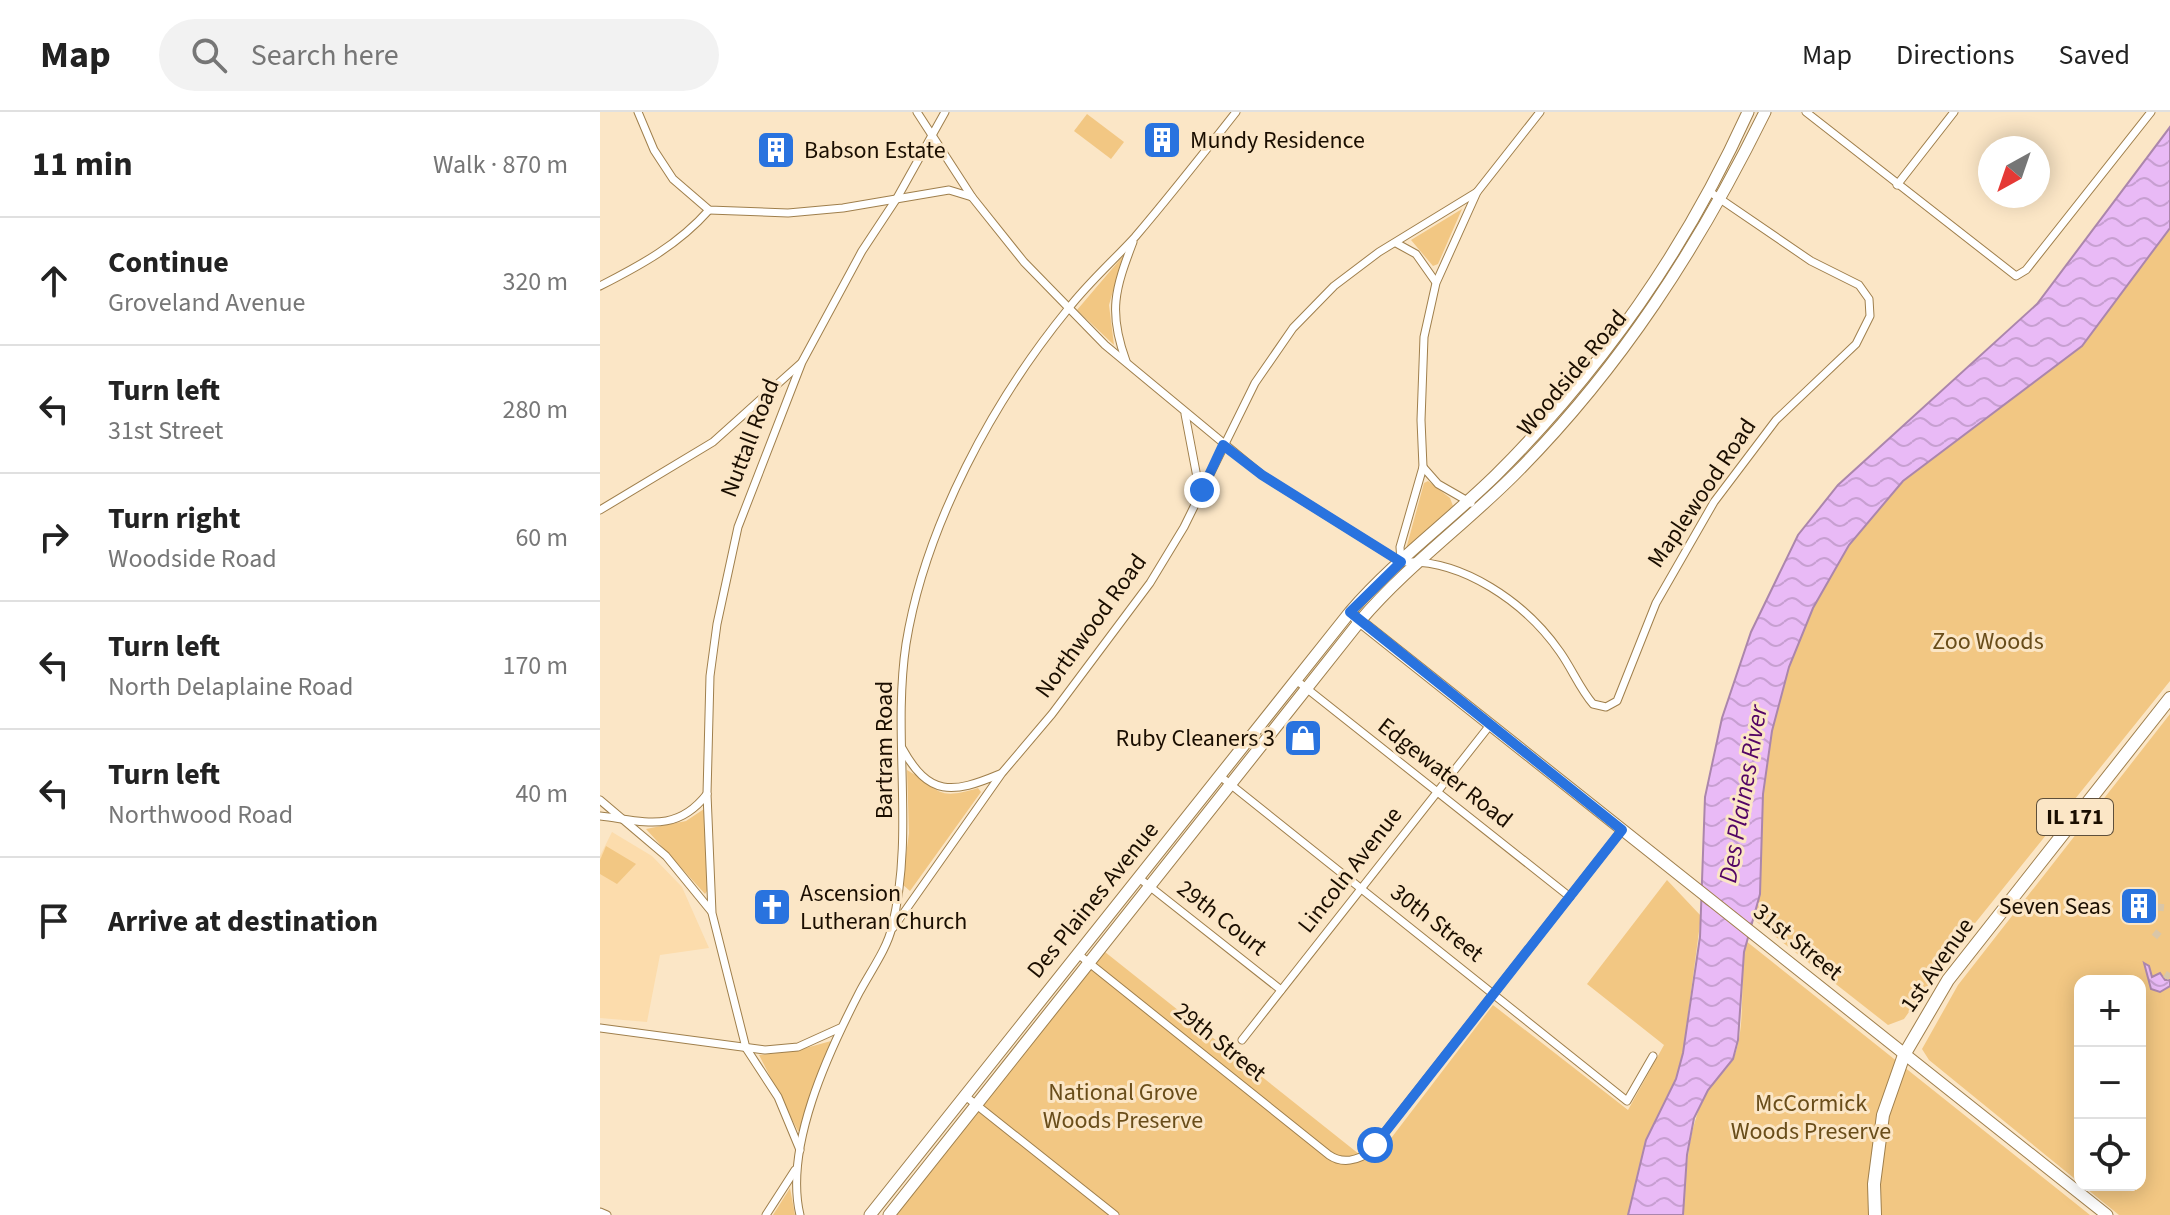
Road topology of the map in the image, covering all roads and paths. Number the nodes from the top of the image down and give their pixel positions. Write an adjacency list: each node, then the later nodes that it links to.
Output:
1 (638, 112): 20 (street)
2 (917, 112): 12 (street)
3 (945, 112): 12 (street)
4 (1236, 112): 21 (street, Bartram Road)
5 (1540, 112): 15 (street)
6 (1748, 112): 16 (street, Woodside Road)
7 (1765, 112): 13 (street, Woodside Road)
8 (1774, 112): 13 (street)
9 (1806, 112): 14 (street)
10 (1954, 112): 14 (street)
11 (2151, 112): 14 (street)
12 (933, 134): 17 (street); 18 (street, Nuttall Road)
13 (1751, 139): 19 (street, Woodside Road)
14 (1897, 185)
15 (1477, 192): 22 (street, Northwood Road); 23 (street)
16 (1710, 192): 19 (street, Maplewood Road); 32 (street, Woodside Road)
17 (972, 197): 18 (street); 25 (street)
18 (897, 198): 20 (street); 26 (street, Nuttall Road)
19 (1722, 200): 33 (street, Woodside Road); 35 (street, Maplewood Road)
20 (709, 210): 24 (street)
21 (1135, 236): 25 (street, Bartram Road); 27 (street)
22 (1396, 243): 23 (street); 29 (street, Northwood Road)
23 (1436, 283): 30 (street)
24 (600, 286)
25 (1068, 309): 27 (street); 43 (street, Bartram Road)
26 (802, 362): 34 (street); 48 (street, Nuttall Road)
27 (1128, 364): 28 (street)
28 (1184, 413): 29 (street); 31 (street)
29 (1223, 445): 31 (street, Northwood Road); 36 (street)
30 (1423, 467): 32 (street); 36 (street)
31 (1200, 495): 44 (street, Northwood Road)
32 (1468, 501): 33 (street); 36 (street, Woodside Road)
33 (1480, 508): 35 (street, Woodside Road)
34 (600, 510)
35 (1423, 561): 36 (street, Maplewood Road); 38 (street, Woodside Road)
36 (1401, 562): 37 (street, Woodside Road)
37 (1350, 612): 38 (street, 31st Street); 39 (street, Des Plaines Avenue)
38 (1360, 621): 40 (street, Des Plaines Avenue); 42 (street, 31st Street)
39 (1296, 680): 40 (street, Edgewater Road); 45 (street, Des Plaines Avenue)
40 (1307, 688): 46 (street, Des Plaines Avenue); 47 (street, Edgewater Road)
41 (2170, 698): 67 (main road, 1st Avenue / IL 171)
42 (1490, 725): 47 (street, Lincoln Avenue); 52 (street, 31st Street)
43 (900, 743): 44 (street); 58 (street, Bartram Road)
44 (1002, 773): 58 (street, Northwood Road)
45 (1220, 776): 46 (street, 30th Street); 53 (street, Des Plaines Avenue)
46 (1231, 785): 54 (street, Des Plaines Avenue); 55 (street, 30th Street)
47 (1437, 791): 55 (street, Lincoln Avenue); 56 (street, Edgewater Road)
48 (707, 794): 51 (street); 57 (street, Nuttall Road)
49 (600, 800): 51 (street)
50 (600, 816): 51 (street)
51 (620, 819): 57 (street)
52 (1622, 830): 56 (street); 67 (street, 31st Street)
53 (1139, 878): 54 (street, 29th Court); 59 (street, Des Plaines Avenue)
54 (1150, 887): 60 (street, Des Plaines Avenue); 61 (street, 29th Court)
55 (1361, 888): 61 (street, Lincoln Avenue); 62 (street, 30th Street)
56 (1570, 897): 62 (street)
57 (712, 913): 66 (street, Nuttall Road)
58 (892, 930): 63 (street, Bartram Road)
59 (1078, 954): 60 (street, 29th Street); 69 (street, Des Plaines Avenue)
60 (1089, 963): 62 (street, 29th Street); 70 (street, Des Plaines Avenue)
61 (1281, 990): 65 (street, Lincoln Avenue)
62 (1495, 994): 68 (street, 30th Street)
63 (842, 1027): 66 (street); 71 (street, Bartram Road)
64 (600, 1028): 66 (street)
65 (1242, 1040)
66 (746, 1048): 71 (street, Nuttall Road)
67 (1904, 1055): 80 (main road, 1st Avenue / IL 171); 81 (street, 31st Street)
68 (1653, 1056)
69 (964, 1095): 70 (street); 77 (street, Des Plaines Avenue)
70 (976, 1105): 78 (street, Des Plaines Avenue); 79 (street)
71 (800, 1151): 72 (street, Bartram Road)
72 (797, 1166): 75 (street); 76 (street, Bartram Road)
73 (600, 1212): 74 (street)
74 (607, 1215)
75 (766, 1215)
76 (800, 1215)
77 (870, 1215)
78 (889, 1215)
79 (1115, 1215)
80 (1875, 1215)
81 (2107, 1215)

